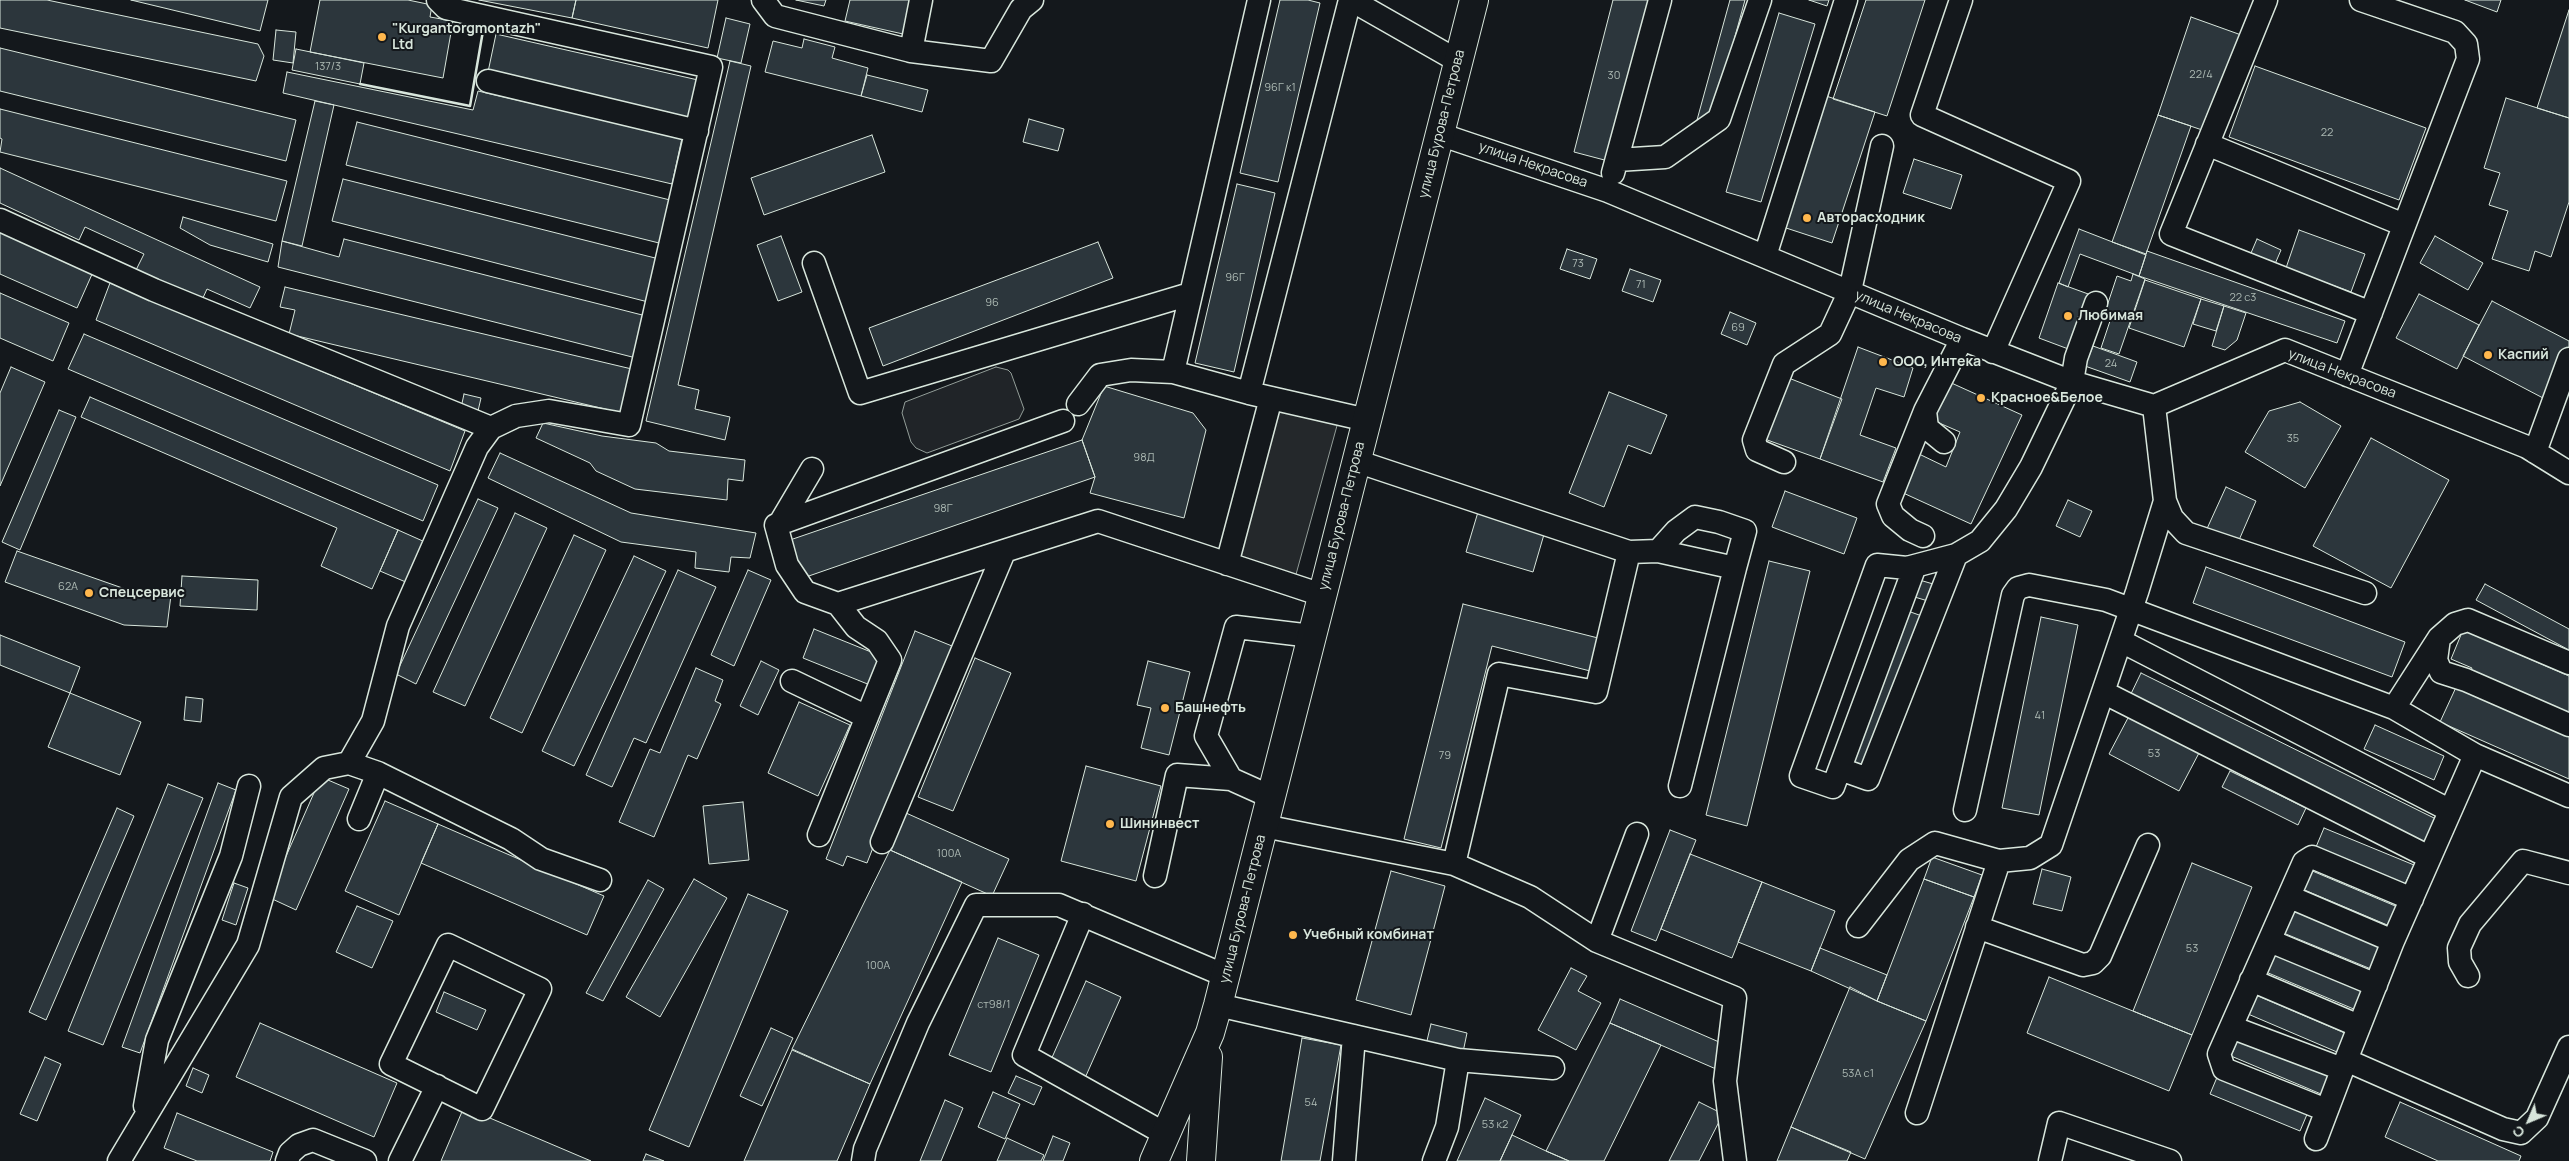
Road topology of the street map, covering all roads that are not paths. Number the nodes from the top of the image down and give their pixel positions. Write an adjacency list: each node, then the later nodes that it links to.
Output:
1 (438, 0): 17 (street)
2 (763, 0): 14 (street)
3 (921, 0): 14 (street)
4 (1032, 0): 14 (street)
5 (1259, 0): 28 (street)
6 (1351, 0): 15 (street); 37 (street)
7 (1474, 0): 15 (main road, улица Бурова-Петрова)
8 (1660, 0): 21 (street)
9 (1760, 0): 21 (street)
10 (1846, 0): 25 (street)
11 (1961, 0): 32 (street)
12 (2266, 0): 19 (street)
13 (2361, 0): 24 (street)
14 (911, 51)
15 (1458, 60): 18 (main road, улица Бурова-Петрова)
16 (488, 81): 17 (street)
17 (697, 131): 44 (street)
18 (1439, 134): 22 (street, улица Некрасова); 42 (main road, улица Бурова-Петрова)
19 (2206, 144): 24 (street); 30 (street)
20 (1882, 146): 27 (street)
21 (1617, 160): 22 (street)
22 (1608, 191): 25 (street, улица Некрасова)
23 (0, 220): 44 (street)
24 (2404, 225): 30 (street)
25 (1765, 256): 27 (street, улица Некрасова)
26 (814, 263): 28 (street)
27 (1850, 292): 31 (street, улица Некрасова); 48 (street)
28 (1190, 294): 34 (street)
29 (2096, 303): 36 (street)
30 (2371, 313): 35 (street)
31 (1962, 339): 32 (street, улица Некрасова); 41 (street)
32 (1993, 352): 36 (street, улица Некрасова)
33 (2569, 359): 46 (street)
34 (1172, 372): 37 (street); 39 (street)
35 (2347, 375): 40 (street, улица Некрасова); 46 (street, улица Некрасова)
36 (2072, 382): 40 (street, улица Некрасова); 57 (street)
37 (1249, 393): 38 (street)
38 (1271, 398): 42 (street); 58 (street)
39 (1078, 404)
40 (2154, 406): 51 (street)
41 (1925, 411): 45 (street); 53 (street)
42 (1367, 420): 47 (main road, улица Бурова-Петрова)
43 (1063, 421): 52 (street)
44 (491, 428): 75 (street)
45 (1944, 442)
46 (2535, 452): 50 (street, улица Некрасова)
47 (1356, 460): 55 (street); 62 (main road, улица Бурова-Петрова)
48 (1784, 462)
49 (812, 469): 52 (street)
50 (2569, 473)
51 (2165, 501): 61 (street); 64 (street)
52 (780, 523): 63 (street)
53 (1923, 536)
54 (1004, 552): 58 (street); 63 (street); 89 (street)
55 (1629, 552): 56 (street); 93 (street)
56 (1658, 552): 60 (street); 60 (street)
57 (1956, 555): 59 (street); 76 (street)
58 (1227, 564): 62 (street)
59 (1915, 566): 76 (street); 76 (street)
60 (1734, 568): 80 (street)
61 (2365, 593)
62 (1322, 595): 65 (main road, улица Бурова-Петрова)
63 (838, 604): 72 (street)
64 (2131, 610): 67 (street); 71 (street); 83 (street)
65 (1312, 636): 78 (street); 82 (main road, улица Бурова-Петрова)
66 (2439, 638): 68 (street); 71 (street); 73 (street)
67 (2121, 640): 70 (street); 84 (street)
68 (2569, 663)
69 (792, 681): 72 (street)
70 (2104, 692): 91 (street); 92 (street)
71 (2394, 708): 74 (street)
72 (867, 717): 88 (street)
73 (2569, 726)
74 (2475, 755): 81 (street); 84 (street)
75 (349, 763): 77 (street); 121 (street)
76 (1840, 769)
77 (378, 773): 85 (street); 96 (street)
78 (1231, 779): 82 (street); 95 (street)
79 (248, 786): 121 (street)
80 (1680, 786)
81 (2569, 796)
82 (1271, 797): 86 (main road, улица Бурова-Петрова)
83 (1965, 810)
84 (2449, 810): 91 (street)
85 (359, 819)
86 (1264, 826): 93 (street); 105 (main road, улица Бурова-Петрова)
87 (1637, 834): 102 (street)
88 (819, 835)
89 (882, 842)
90 (2148, 845): 101 (street)
91 (2429, 858): 98 (street)
92 (1999, 860): 100 (street); 101 (street)
93 (1454, 864): 102 (street)
94 (2569, 873): 106 (street)
95 (1156, 876)
96 (600, 880)
97 (2290, 897): 98 (street); 103 (street); 104 (street)
98 (2412, 899): 104 (street)
99 (1083, 914): 105 (street); 122 (street); 128 (street)
100 (1858, 926)
101 (1977, 927): 120 (street)
102 (1596, 941): 133 (street)
103 (2270, 941): 107 (street); 108 (street)
104 (2393, 941): 108 (street)
105 (1226, 976): 109 (main road, улица Бурова-Петрова)
106 (2468, 976)
107 (2251, 980): 110 (street); 111 (street)
108 (2376, 986): 110 (street)
109 (1218, 1005): 112 (main road, улица Бурова-Петрова); 113 (street)
110 (2359, 1026): 116 (street)
111 (2231, 1027): 116 (street); 119 (street)
112 (1210, 1033): 122 (main road, улица Бурова-Петрова); 130 (main road, улица Бурова-Петрова)
113 (1354, 1036): 115 (street); 131 (street)
114 (2569, 1046): 116 (street)
115 (1458, 1060): 117 (street); 132 (street)
116 (2344, 1065): 119 (street)
117 (1553, 1068)
118 (437, 1086): 118 (street); 127 (street)
119 (2326, 1110): 123 (street)
120 (1917, 1113)
121 (142, 1122): 124 (street)
122 (1168, 1135): 129 (main road, улица Бурова-Петрова)
123 (2316, 1139)
124 (119, 1161)
125 (287, 1161): 126 (street)
126 (365, 1161)
127 (400, 1161)
128 (863, 1161)
129 (1154, 1161)
130 (1201, 1161)
131 (1344, 1161)
132 (1434, 1161)
133 (1735, 1161)
134 (2050, 1161): 135 (street)
135 (2170, 1161)

